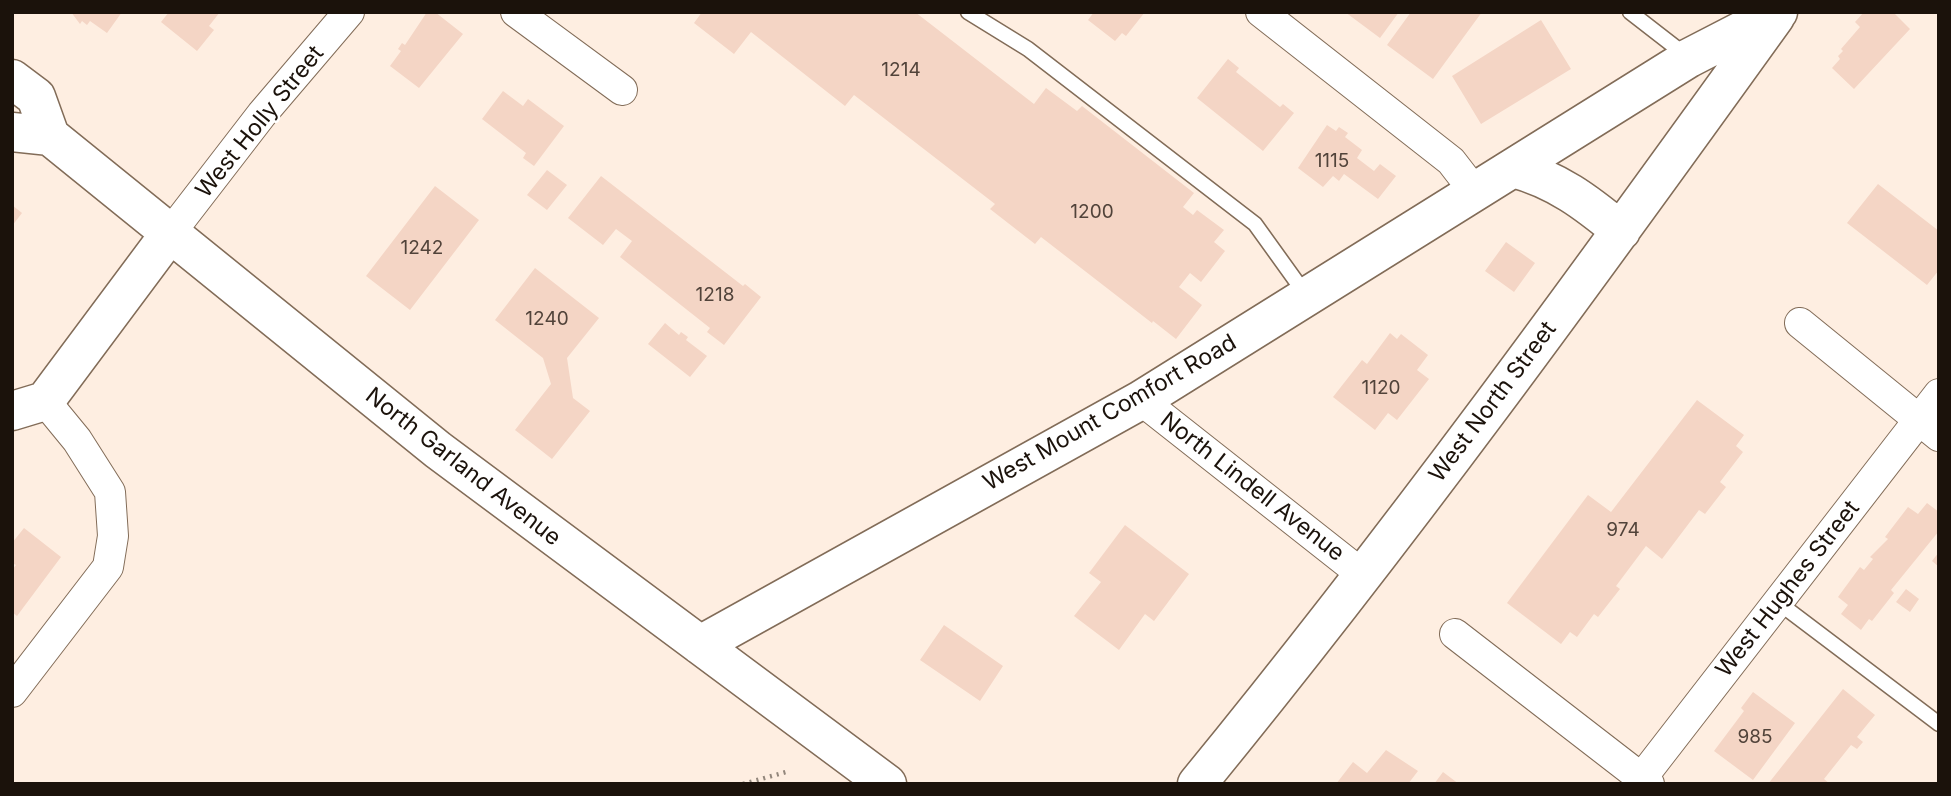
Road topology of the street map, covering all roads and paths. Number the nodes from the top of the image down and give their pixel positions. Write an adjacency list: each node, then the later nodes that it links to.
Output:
1 (349, 12): 15 (street, West Holly Street)
2 (516, 12): 9 (street)
3 (968, 12): 16 (lane)
4 (1261, 12): 13 (street)
5 (1630, 12): 7 (lane)
6 (1778, 12): 7 (main road, West Mount Comfort Road); 14 (main road, West North Street)
7 (1689, 58): 12 (main road, West Mount Comfort Road)
8 (12, 79): 11 (main road)
9 (622, 90)
10 (12, 132): 11 (main road)
11 (50, 136): 15 (main road, North Garland Avenue)
12 (1513, 168): 13 (main road, West Mount Comfort Road); 14 (main road)
13 (1475, 192): 16 (main road, West Mount Comfort Road)
14 (1621, 231): 22 (main road, West North Street)
15 (171, 232): 20 (main road); 25 (main road, North Garland Avenue)
16 (1307, 296): 19 (main road, West Mount Comfort Road)
17 (1800, 323): 21 (street)
18 (1939, 394): 21 (street, West Hughes Street)
19 (1141, 400): 22 (street, North Lindell Avenue); 25 (main road, West Mount Comfort Road)
20 (29, 406): 26 (street)
21 (1928, 428): 23 (street, West Hughes Street)
22 (1363, 575): 32 (main road, West North Street)
23 (1779, 603): 27 (lane); 29 (street, West Hughes Street)
24 (1455, 634): 29 (street)
25 (700, 645): 31 (main road, North Garland Avenue)
26 (12, 692)
27 (1939, 724)
28 (786, 772): 30 (path)
29 (1643, 782)
30 (743, 784)
31 (887, 784)
32 (1197, 784)

